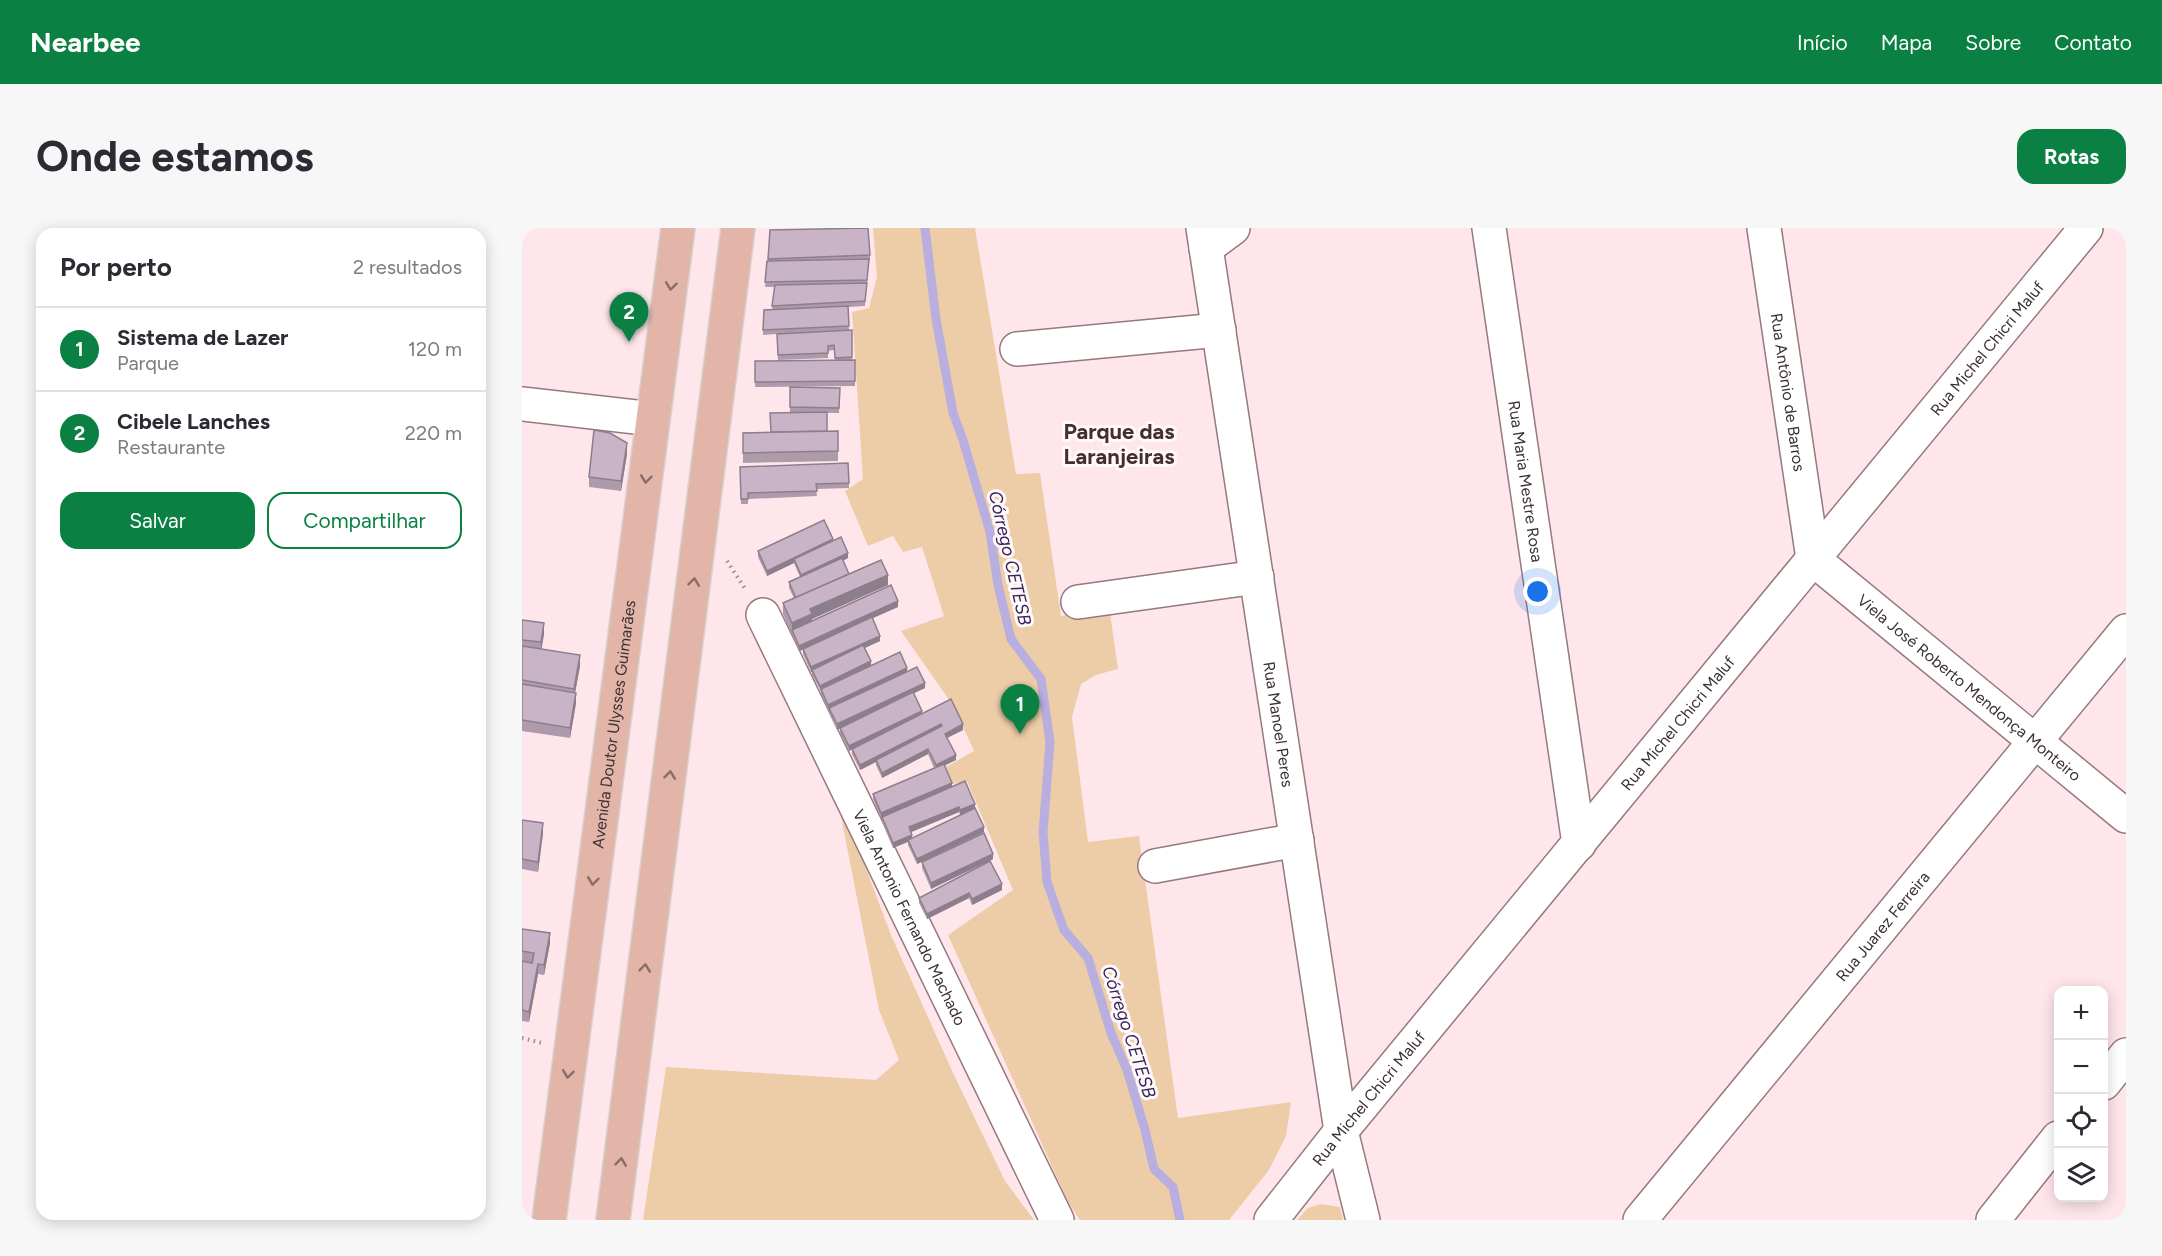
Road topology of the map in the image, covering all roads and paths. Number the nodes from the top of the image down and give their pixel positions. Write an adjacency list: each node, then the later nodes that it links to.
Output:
1 (678, 228): 12 (main road, Avenida Doutor Ulysses Guimarães, one-way to 12)
2 (738, 228): 13 (main road)
3 (1233, 228): 7 (street)
4 (1489, 228): 22 (street, Rua Maria Mestre Rosa)
5 (1764, 228): 14 (street, Rua Antônio de Barros)
6 (2085, 228): 8 (street, Rua Michel Chicri Maluf)
7 (1205, 238): 9 (street, Rua Manoel Peres)
8 (2058, 244): 14 (street, Rua Michel Chicri Maluf)
9 (1219, 330): 10 (street); 15 (street, Rua Manoel Peres)
10 (1017, 349)
11 (522, 404): 12 (street)
12 (653, 419): 28 (main road, Avenida Doutor Ulysses Guimarães, one-way to 28)
13 (701, 523): 17 (path); 29 (main road, one-way to 13)
14 (1813, 559): 19 (street, Viela José Roberto Mendonça Monteiro); 22 (street, Rua Michel Chicri Maluf)
15 (1257, 577): 16 (street); 21 (street, Rua Manoel Peres)
16 (1078, 602)
17 (763, 615): 30 (street, Viela Antonio Fernando Machado)
18 (2126, 631): 19 (street, Rua Juarez Ferreira)
19 (2036, 742): 20 (street, Viela José Roberto Mendonça Monteiro); 33 (street, Rua Juarez Ferreira)
20 (2126, 816)
21 (1297, 840): 23 (street); 26 (street, Rua Manoel Peres)
22 (1579, 844): 26 (street, Rua Michel Chicri Maluf)
23 (1155, 866)
24 (2126, 1055): 25 (street)
25 (2108, 1077)
26 (1341, 1131): 31 (street, Rua Michel Chicri Maluf); 32 (street, Rua Manoel Peres)
27 (2054, 1143): 34 (street)
28 (549, 1220)
29 (613, 1220)
30 (1057, 1220)
31 (1271, 1220)
32 (1364, 1220)
33 (1640, 1220)
34 (1993, 1220)

